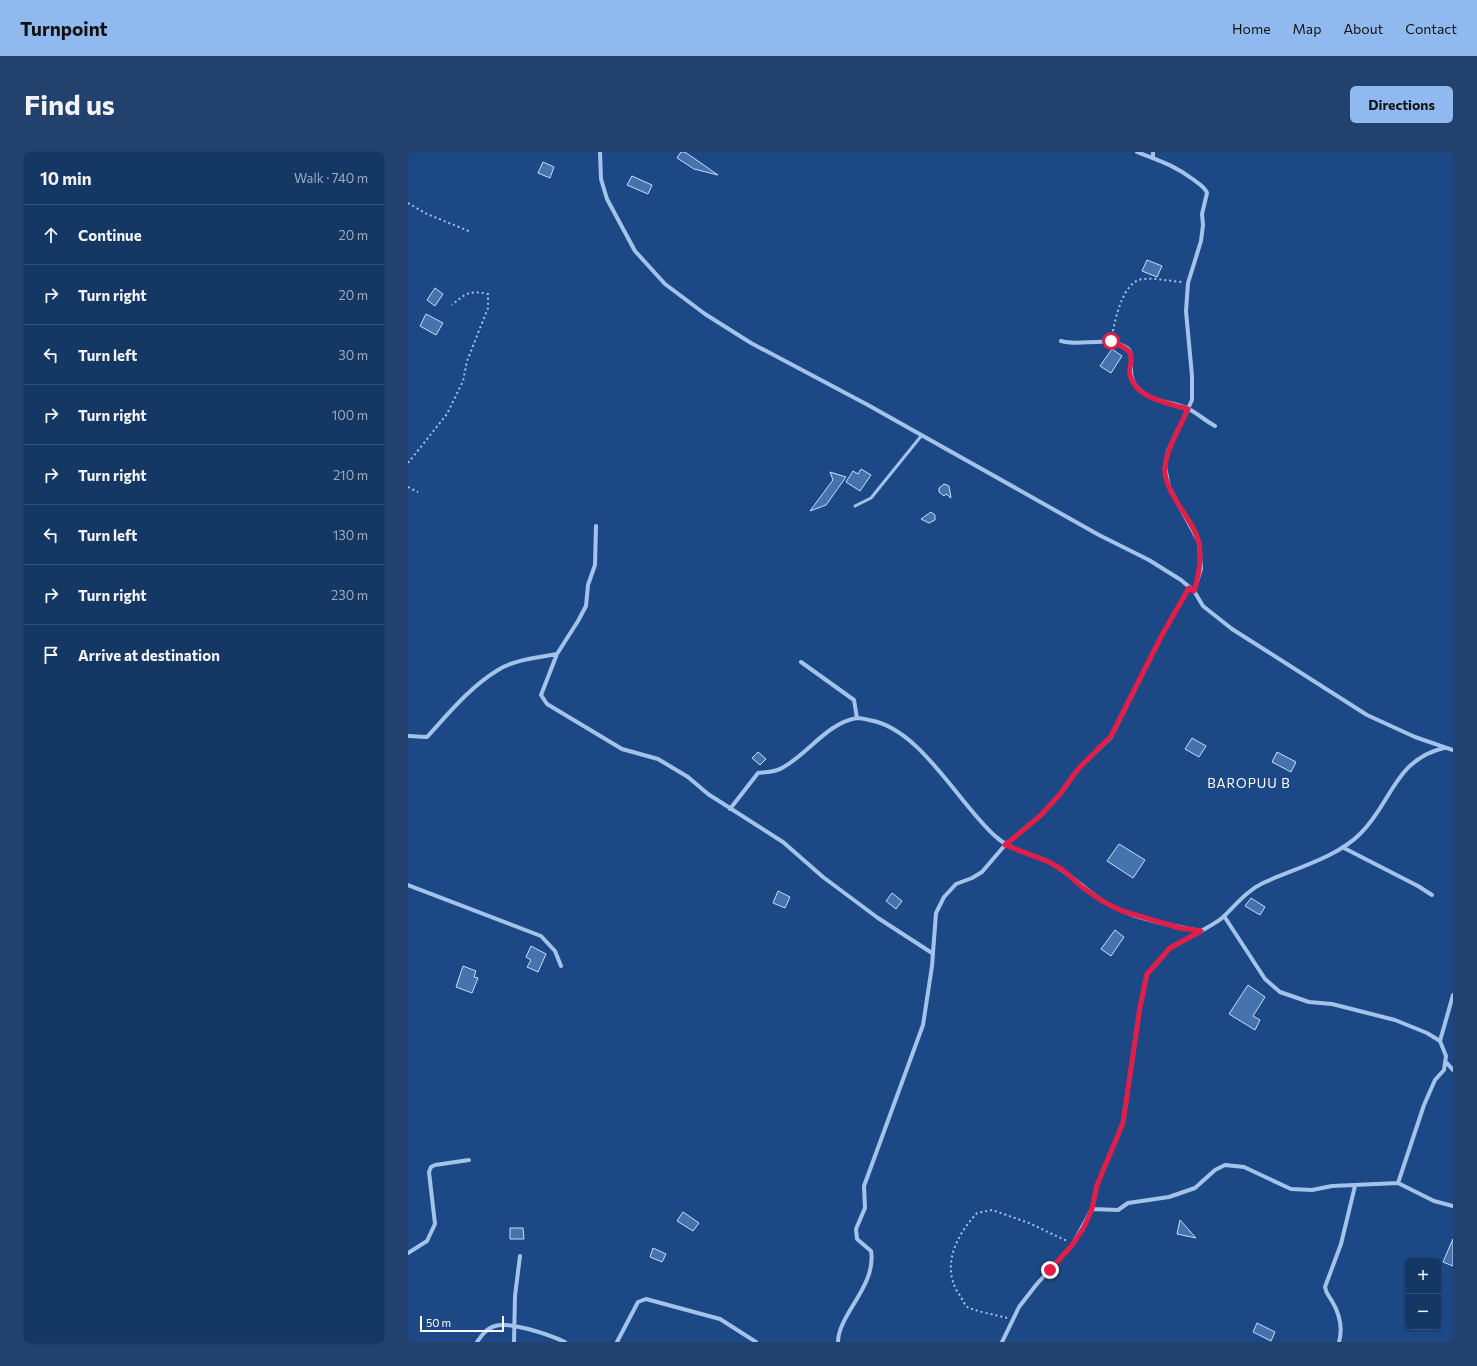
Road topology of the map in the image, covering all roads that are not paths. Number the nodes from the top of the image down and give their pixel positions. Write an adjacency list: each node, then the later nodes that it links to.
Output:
1 (600, 152): 8 (street)
2 (1137, 152): 4 (street)
3 (1153, 152): 4 (street)
4 (1153, 158): 6 (street)
5 (1061, 341): 6 (street)
6 (1188, 409): 7 (street); 11 (street)
7 (1215, 426)
8 (922, 436): 9 (lane); 11 (street)
9 (855, 506)
10 (596, 526): 12 (street)
11 (1192, 590): 16 (street); 19 (street)
12 (557, 654): 15 (street); 18 (street)
13 (801, 662): 14 (street)
14 (858, 718): 18 (street); 19 (street)
15 (408, 736)
16 (1444, 748): 17 (street); 20 (street)
17 (1453, 750)
18 (730, 809): 25 (street)
19 (1005, 845): 24 (street); 25 (street)
20 (1344, 848): 22 (street); 23 (street)
21 (408, 885): 26 (street)
22 (1432, 895)
23 (1224, 916): 24 (street); 28 (street)
24 (1201, 931): 35 (street)
25 (932, 953): 44 (street)
26 (561, 966)
27 (1453, 995): 28 (street)
28 (1440, 1041): 29 (street)
29 (1446, 1062): 30 (street); 32 (street)
30 (1453, 1070)
31 (469, 1160): 36 (street)
32 (1398, 1183): 33 (street); 34 (street)
33 (1354, 1186): 35 (street); 46 (street)
34 (1453, 1206)
35 (1092, 1209): 45 (street)
36 (408, 1253)
37 (520, 1256): 38 (street)
38 (515, 1327): 39 (street); 40 (street); 41 (street)
39 (477, 1342)
40 (514, 1342)
41 (564, 1342)
42 (617, 1342): 43 (street)
43 (756, 1342)
44 (838, 1342)
45 (1002, 1342)
46 (1339, 1342)

